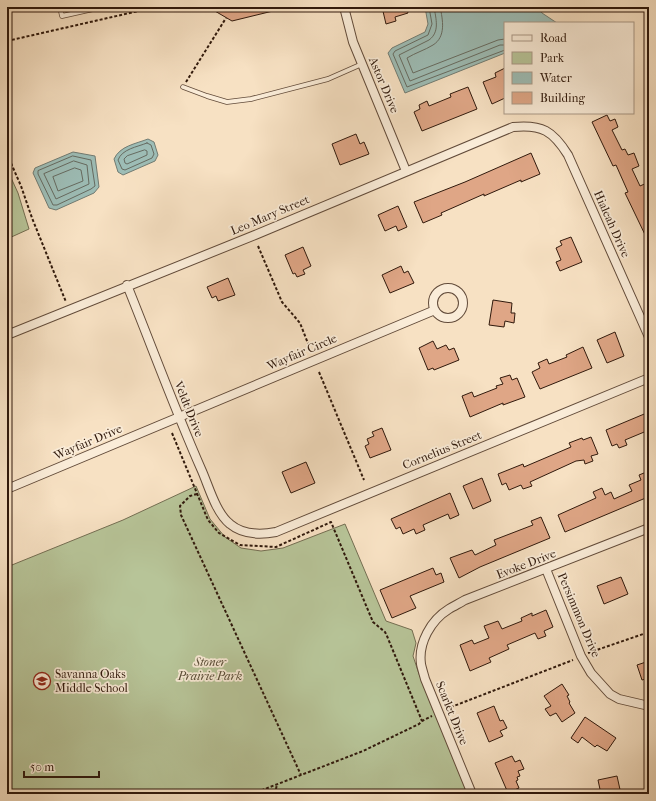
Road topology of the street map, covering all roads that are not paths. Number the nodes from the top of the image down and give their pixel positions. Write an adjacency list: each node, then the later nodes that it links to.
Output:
1 (60, 7): 2 (lane)
2 (102, 7)
3 (344, 7): 4 (street, Astor Drive)
4 (362, 64): 5 (lane); 7 (street, Astor Drive)
5 (183, 87)
6 (542, 128): 7 (street, Leo Mary Street); 11 (street, Hialeah Drive)
7 (406, 171): 8 (street, Leo Mary Street)
8 (127, 286): 10 (street, Leo Mary Street); 13 (street, Veldt Drive)
9 (435, 310): 13 (street, Wayfair Circle)
10 (7, 335)
11 (649, 337)
12 (649, 378): 16 (street, Cornelius Street)
13 (179, 417): 14 (street, Wayfair Drive); 16 (street, Veldt Drive)
14 (7, 489)
15 (649, 528): 17 (street, Evoke Drive)
16 (242, 531)
17 (546, 569): 18 (street, Evoke Drive); 19 (street, Persimmon Drive)
18 (424, 639): 20 (street, Scarlet Drive)
19 (649, 706)
20 (472, 794)

